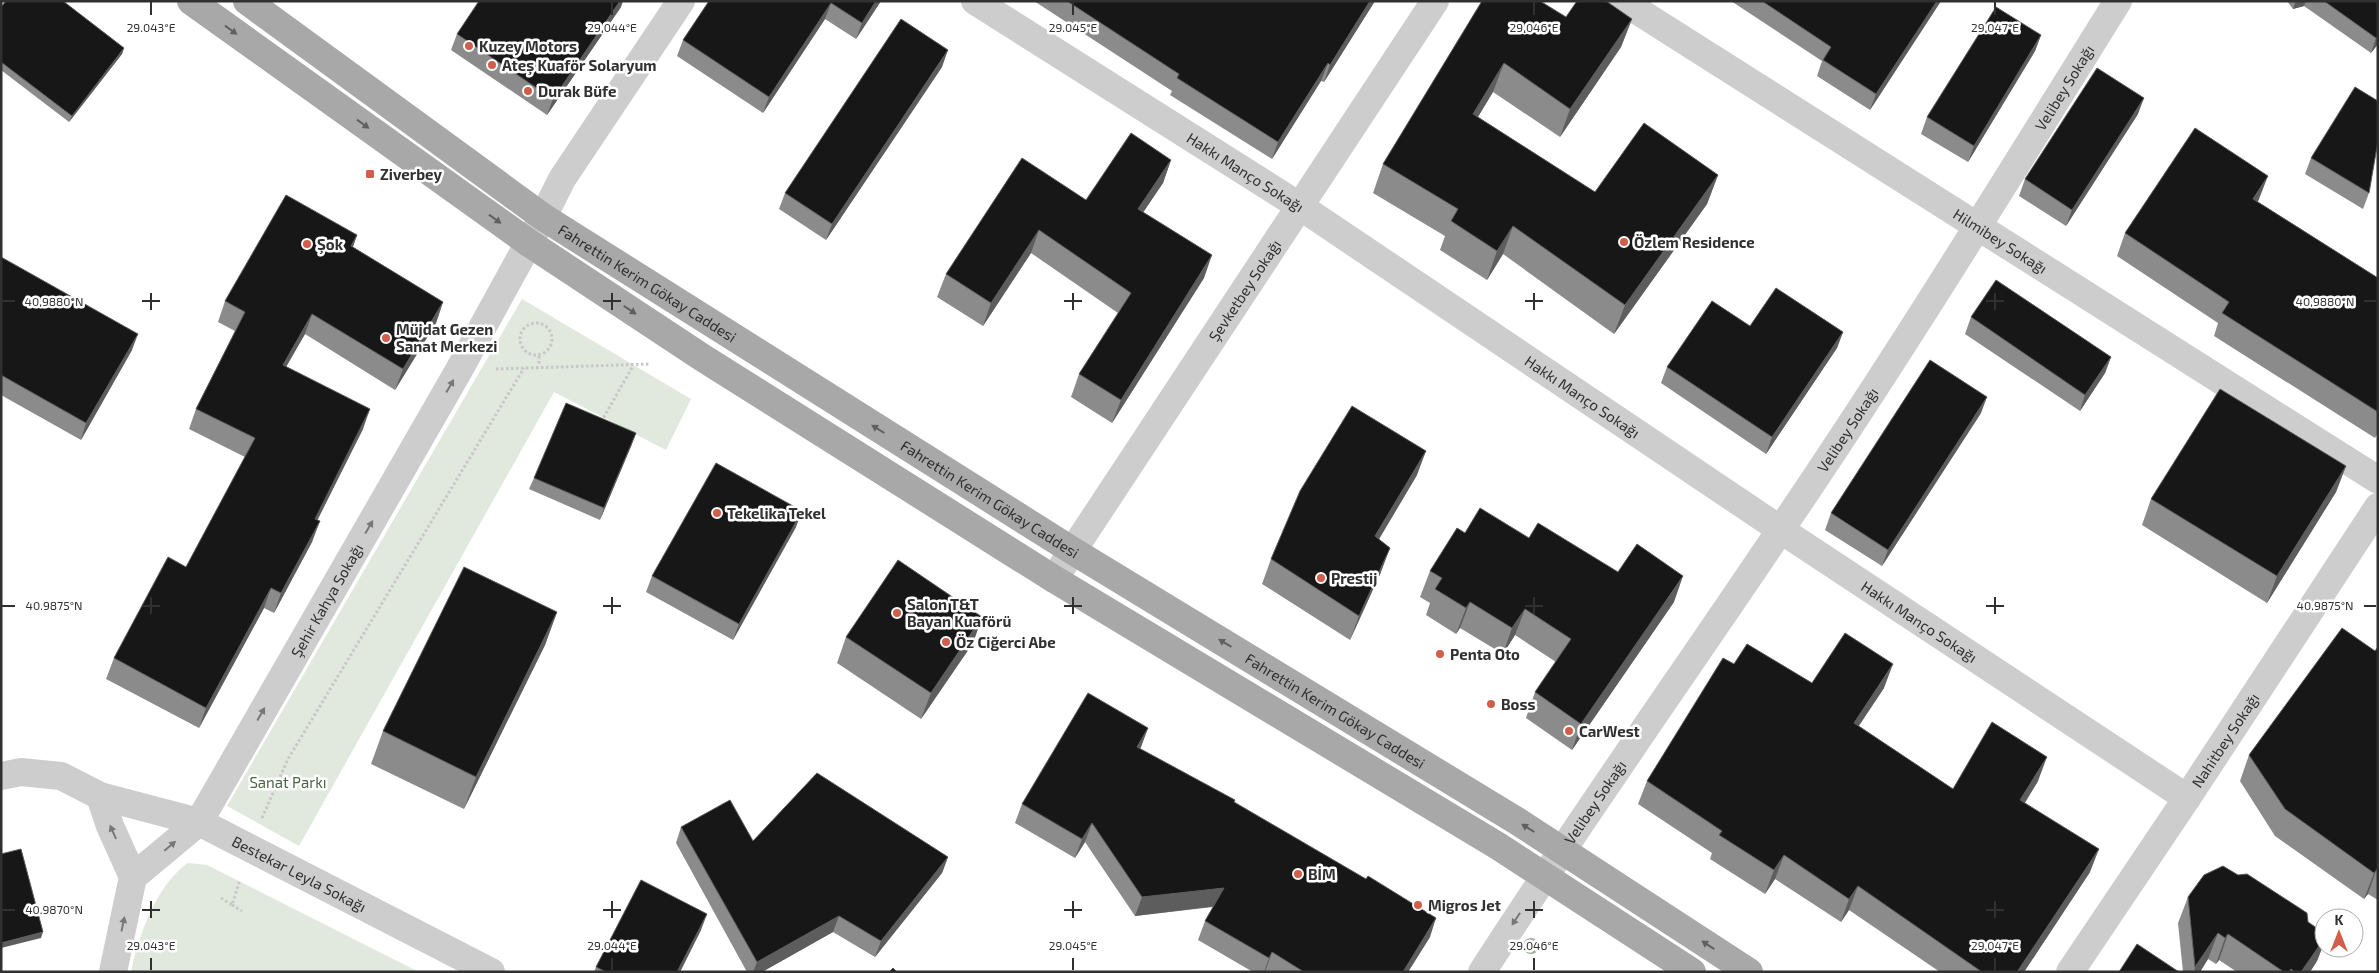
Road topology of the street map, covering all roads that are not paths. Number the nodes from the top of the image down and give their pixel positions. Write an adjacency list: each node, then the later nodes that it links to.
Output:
1 (191, 1): 11 (main road, Fahrettin Kerim Gökay Caddesi, one-way to 11)
2 (247, 1): 9 (main road, Fahrettin Kerim Gökay Caddesi)
3 (681, 1): 9 (street, Şehir Kahya Sokağı)
4 (975, 1): 8 (street, Hakkı Manço Sokağı)
5 (1435, 1): 8 (street, Şevketbey Sokağı)
6 (1622, 1): 10 (street, Hilmibey Sokağı)
7 (2118, 1): 10 (street, Velibey Sokağı)
8 (1301, 207): 14 (street, Hakkı Manço Sokağı); 15 (street, Şevketbey Sokağı)
9 (543, 218): 11 (street, Şehir Kahya Sokağı); 15 (main road, Fahrettin Kerim Gökay Caddesi, one-way to 9)
10 (1977, 227): 12 (street, Hilmibey Sokağı); 14 (street, Velibey Sokağı)
11 (529, 243): 16 (main road, Fahrettin Kerim Gökay Caddesi, one-way to 16); 20 (street, Şehir Kahya Sokağı, one-way to 11)
12 (2378, 480)
13 (2378, 507): 19 (street, Nahitbey Sokağı)
14 (1781, 530): 19 (street, Hakkı Manço Sokağı); 21 (street, Velibey Sokağı)
15 (1073, 551): 16 (street, Şevketbey Sokağı); 21 (main road, Fahrettin Kerim Gökay Caddesi, one-way to 15)
16 (1054, 579): 22 (main road, Fahrettin Kerim Gökay Caddesi)
17 (1, 776): 18 (street, Bestekar Leyla Sokağı)
18 (100, 796): 20 (street, Bestekar Leyla Sokağı); 23 (street, one-way to 18)
19 (2187, 798): 29 (street, Nahitbey Sokağı)
20 (199, 822): 23 (street, Şehir Kahya Sokağı, one-way to 20); 25 (street, Bestekar Leyla Sokağı)
21 (1562, 849): 22 (street, Velibey Sokağı); 28 (main road, Fahrettin Kerim Gökay Caddesi, one-way to 21)
22 (1544, 876): 26 (street, Velibey Sokağı, one-way to 26); 27 (main road, Fahrettin Kerim Gökay Caddesi)
23 (133, 877): 24 (street, one-way to 23)
24 (113, 972)
25 (491, 972)
26 (1482, 972)
27 (1692, 972)
28 (1749, 972)
29 (2070, 972)

